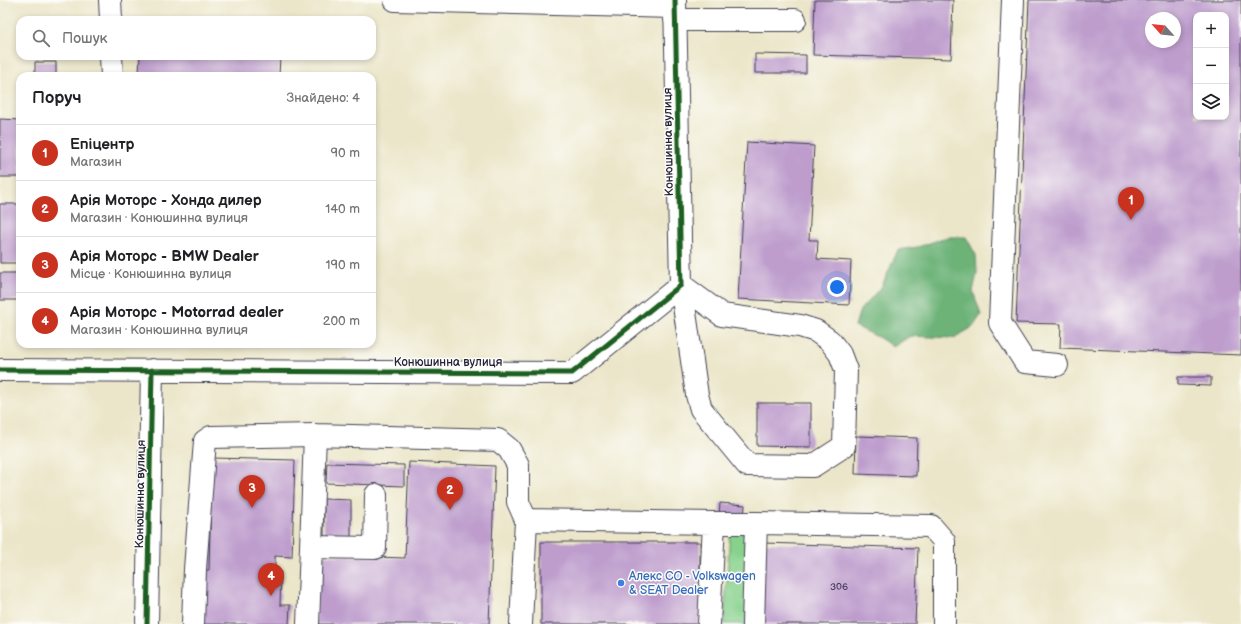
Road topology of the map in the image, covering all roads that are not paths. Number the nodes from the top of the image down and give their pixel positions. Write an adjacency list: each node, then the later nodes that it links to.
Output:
1 (110, 0): 5 (street)
2 (395, 0): 4 (street)
3 (1013, 0): 10 (street)
4 (675, 9): 6 (street); 9 (street, Конюшинна вулиця)
5 (110, 16)
6 (795, 20)
7 (111, 60): 8 (street)
8 (112, 72)
9 (681, 285): 9 (street); 12 (street, Конюшинна вулиця)
10 (1057, 365)
11 (0, 370): 12 (street)
12 (152, 370): 19 (street, Конюшинна вулиця)
13 (315, 435): 15 (street); 18 (street); 20 (street)
14 (376, 495): 18 (street)
15 (526, 520): 16 (street); 22 (street)
16 (714, 523): 17 (street); 23 (street)
17 (756, 523): 24 (street); 25 (street)
18 (311, 546): 21 (street)
19 (147, 624)
20 (193, 624)
21 (308, 624)
22 (521, 624)
23 (709, 624)
24 (754, 624)
25 (944, 624)

